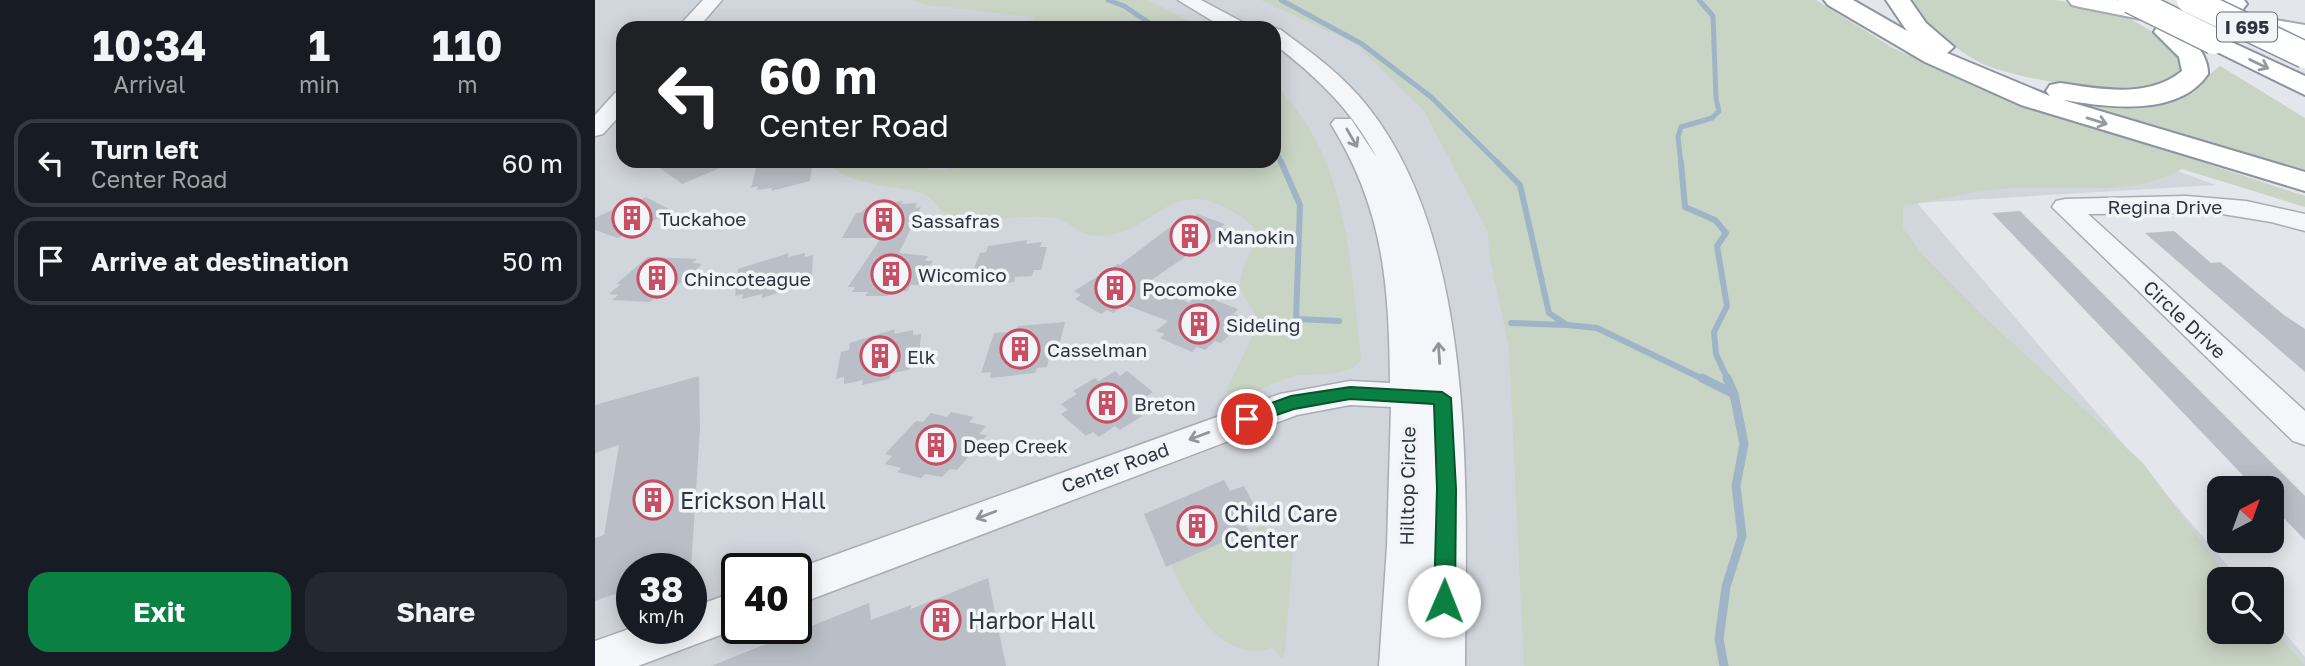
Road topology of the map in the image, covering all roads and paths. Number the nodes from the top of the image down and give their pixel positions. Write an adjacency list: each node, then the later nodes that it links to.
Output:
1 (713, 0): 13 (street)
2 (1187, 0): 14 (street)
3 (1213, 0): 15 (street)
4 (1836, 0): 19 (main road)
5 (1870, 0): 19 (main road)
6 (1887, 0): 19 (main road)
7 (1898, 0): 19 (main road)
8 (2080, 0): 18 (main road)
9 (2123, 0): 12 (main road)
10 (2131, 0): 22 (main road, I 695, one-way to 22, bridge)
11 (2230, 2): 16 (main road)
12 (2179, 14): 16 (main road); 19 (main road); 20 (main road, I 695, bridge)
13 (694, 21)
14 (1226, 21)
15 (1252, 21)
16 (2305, 32)
17 (1281, 39): 28 (street, Hilltop Circle, one-way to 17)
18 (2305, 42)
19 (1941, 55): 25 (main road, one-way to 25)
20 (2305, 55)
21 (1281, 59): 28 (street, Hilltop Circle, one-way to 28)
22 (2305, 87)
23 (616, 106): 24 (street)
24 (595, 129)
25 (2305, 182)
26 (2065, 207): 27 (street, Regina Drive); 29 (street, Circle Drive)
27 (2305, 223)
28 (1425, 397): 30 (street, Center Road, one-way to 30); 33 (street, Hilltop Circle); 34 (street, Hilltop Circle)
29 (2305, 432)
30 (812, 581)
31 (645, 644): 32 (street)
32 (595, 662)
33 (1401, 666)
34 (1443, 666)

